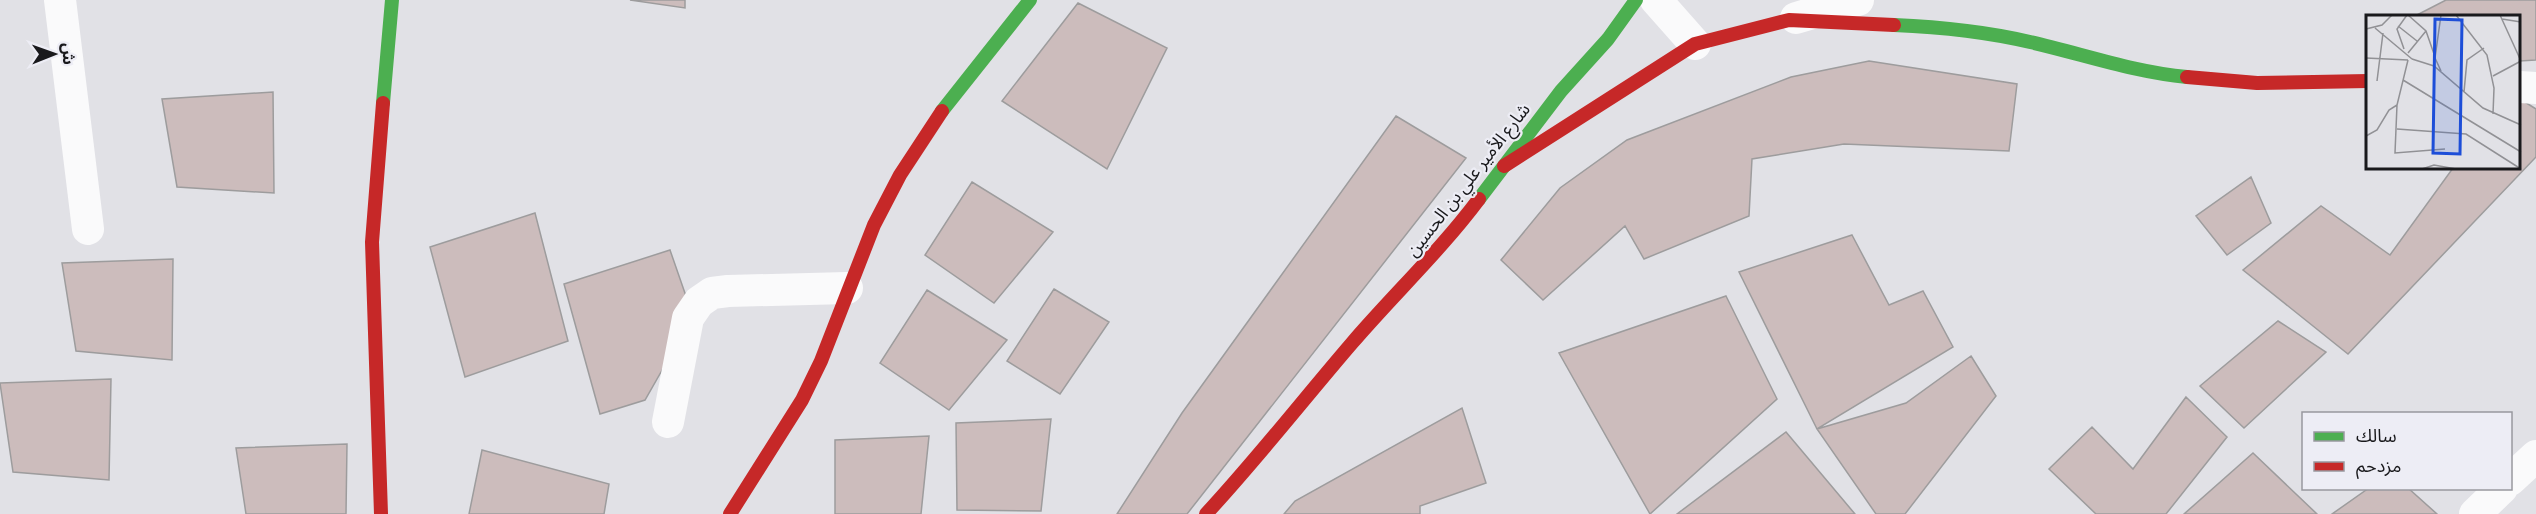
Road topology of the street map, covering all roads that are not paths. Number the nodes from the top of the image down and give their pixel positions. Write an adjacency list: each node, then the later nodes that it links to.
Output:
1 (60, 0): 13 (street)
2 (392, 0): 19 (street)
3 (1030, 0): 14 (street)
4 (1636, 0): 12 (street, شارع الأمير علي بن الحسين)
5 (1656, 0): 8 (street)
6 (1858, 0): 7 (street)
7 (1790, 20): 8 (street); 9 (street)
8 (1695, 45): 12 (street)
9 (2366, 81)
10 (2521, 87): 11 (street)
11 (2536, 88)
12 (1504, 166): 21 (street, شارع الأمير علي بن الحسين)
13 (88, 229)
14 (847, 288): 15 (street); 20 (street)
15 (668, 422)
16 (2536, 456): 17 (street)
17 (2512, 479)
18 (2501, 490): 22 (street)
19 (381, 514)
20 (730, 514)
21 (1206, 514)
22 (2475, 514)

